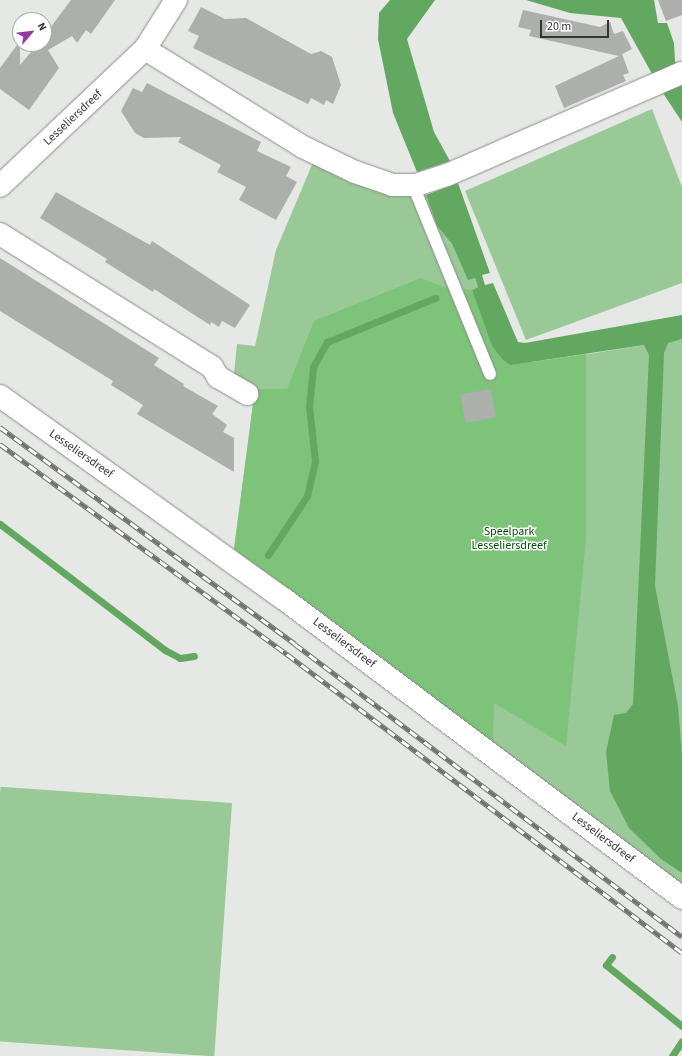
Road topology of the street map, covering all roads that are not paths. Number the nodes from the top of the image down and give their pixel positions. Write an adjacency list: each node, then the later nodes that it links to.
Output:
1 (176, 0): 2 (street, Lesseliersdreef)
2 (145, 49): 4 (street); 5 (street, Lesseliersdreef)
3 (682, 74): 4 (street)
4 (413, 185): 7 (lane)
5 (0, 186)
6 (0, 234): 8 (street)
7 (490, 374)
8 (248, 394)
9 (0, 396): 10 (street, Lesseliersdreef)
10 (682, 898)

